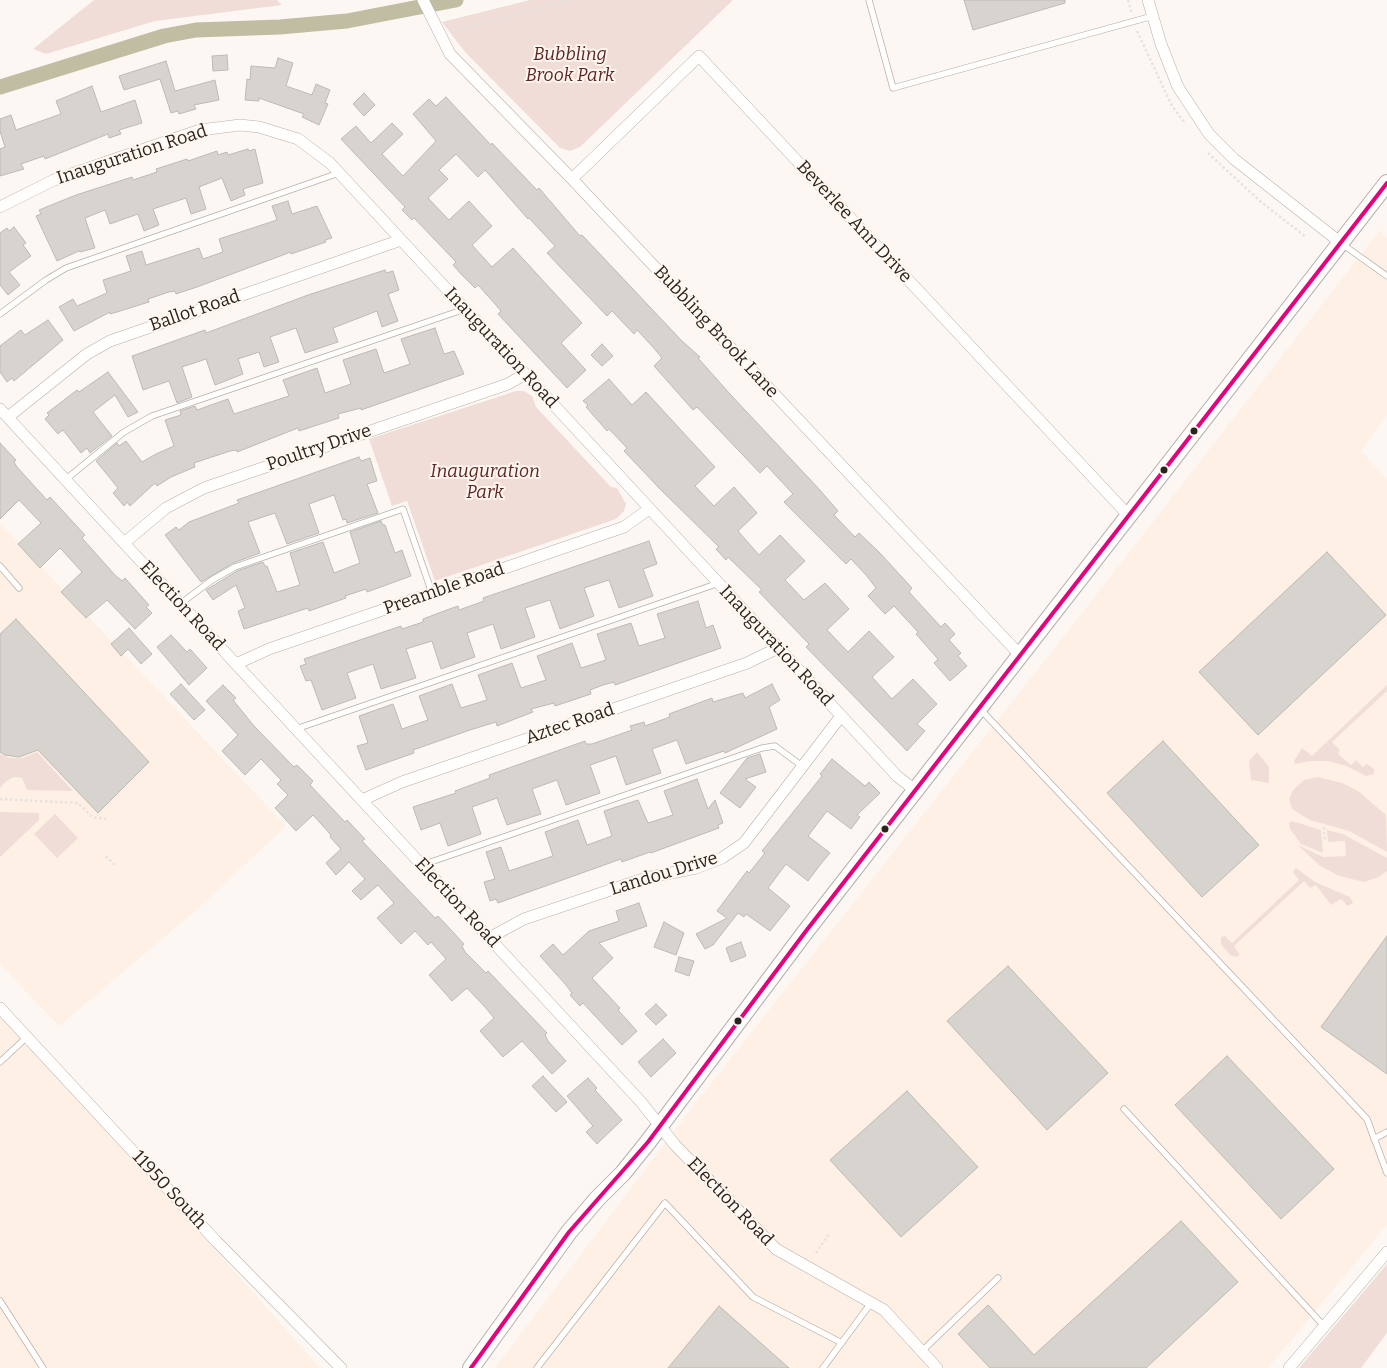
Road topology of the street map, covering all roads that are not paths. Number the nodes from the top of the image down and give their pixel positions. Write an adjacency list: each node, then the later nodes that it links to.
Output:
1 (424, 0): 6 (street, Bubbling Brook Lane)
2 (869, 0): 4 (lane)
3 (1148, 0): 4 (street)
4 (1153, 16): 10 (street)
5 (339, 173): 8 (street, Inauguration Road); 9 (street, Inauguration Road); 13 (lane)
6 (572, 179): 18 (street, Beverlee Ann Drive); 26 (street, Bubbling Brook Lane)
7 (1387, 184): 10 (main road)
8 (0, 206)
9 (401, 240): 12 (street, Inauguration Road); 15 (street, Ballot Road)
10 (1341, 243): 11 (lane); 18 (main road)
11 (1387, 276)
12 (465, 309): 14 (street, Inauguration Road); 16 (lane)
13 (0, 314)
14 (525, 374): 17 (street, Inauguration Road); 19 (street, Poultry Drive)
15 (4, 413): 16 (street, Election Road)
16 (65, 480): 19 (street, Election Road)
17 (649, 509): 21 (street, Inauguration Road); 23 (street, Preamble Road)
18 (1130, 517): 26 (main road)
19 (124, 543): 24 (street, Election Road)
20 (0, 566): 22 (lane)
21 (719, 584): 25 (street, Inauguration Road); 30 (lane)
22 (19, 588)
23 (432, 593): 24 (lane); 27 (street, Preamble Road)
24 (180, 604): 27 (street, Election Road)
25 (778, 648): 29 (street, Inauguration Road); 33 (street, Aztec Road)
26 (1021, 656): 28 (main road)
27 (236, 664): 30 (street, Election Road)
28 (980, 708): 32 (main road); 42 (lane)
29 (841, 716): 31 (street, Landou Drive); 32 (street, Inauguration Road)
30 (296, 729): 33 (street, Election Road)
31 (802, 766): 34 (lane); 35 (street, Landou Drive)
32 (916, 791): 40 (main road)
33 (362, 800): 34 (street, Election Road)
34 (422, 865): 35 (street, Election Road)
35 (489, 938): 40 (street, Election Road)
36 (0, 1008): 37 (street, 11950 South)
37 (27, 1037): 38 (lane); 52 (street, 11950 South)
38 (0, 1062)
39 (1124, 1109): 48 (lane)
40 (660, 1125): 47 (street, Election Road); 53 (main road)
41 (1387, 1132): 42 (lane)
42 (1374, 1139): 43 (lane)
43 (1387, 1173)
44 (1387, 1252): 48 (street)
45 (998, 1278): 50 (lane)
46 (0, 1301): 51 (lane)
47 (871, 1303): 49 (lane); 50 (street, Election Road)
48 (1325, 1327): 57 (street)
49 (842, 1343): 54 (lane); 55 (lane)
50 (922, 1351): 56 (street, Election Road)
51 (43, 1368)
52 (341, 1368)
53 (471, 1368)
54 (537, 1368)
55 (823, 1368)
56 (937, 1368)
57 (1289, 1368)

